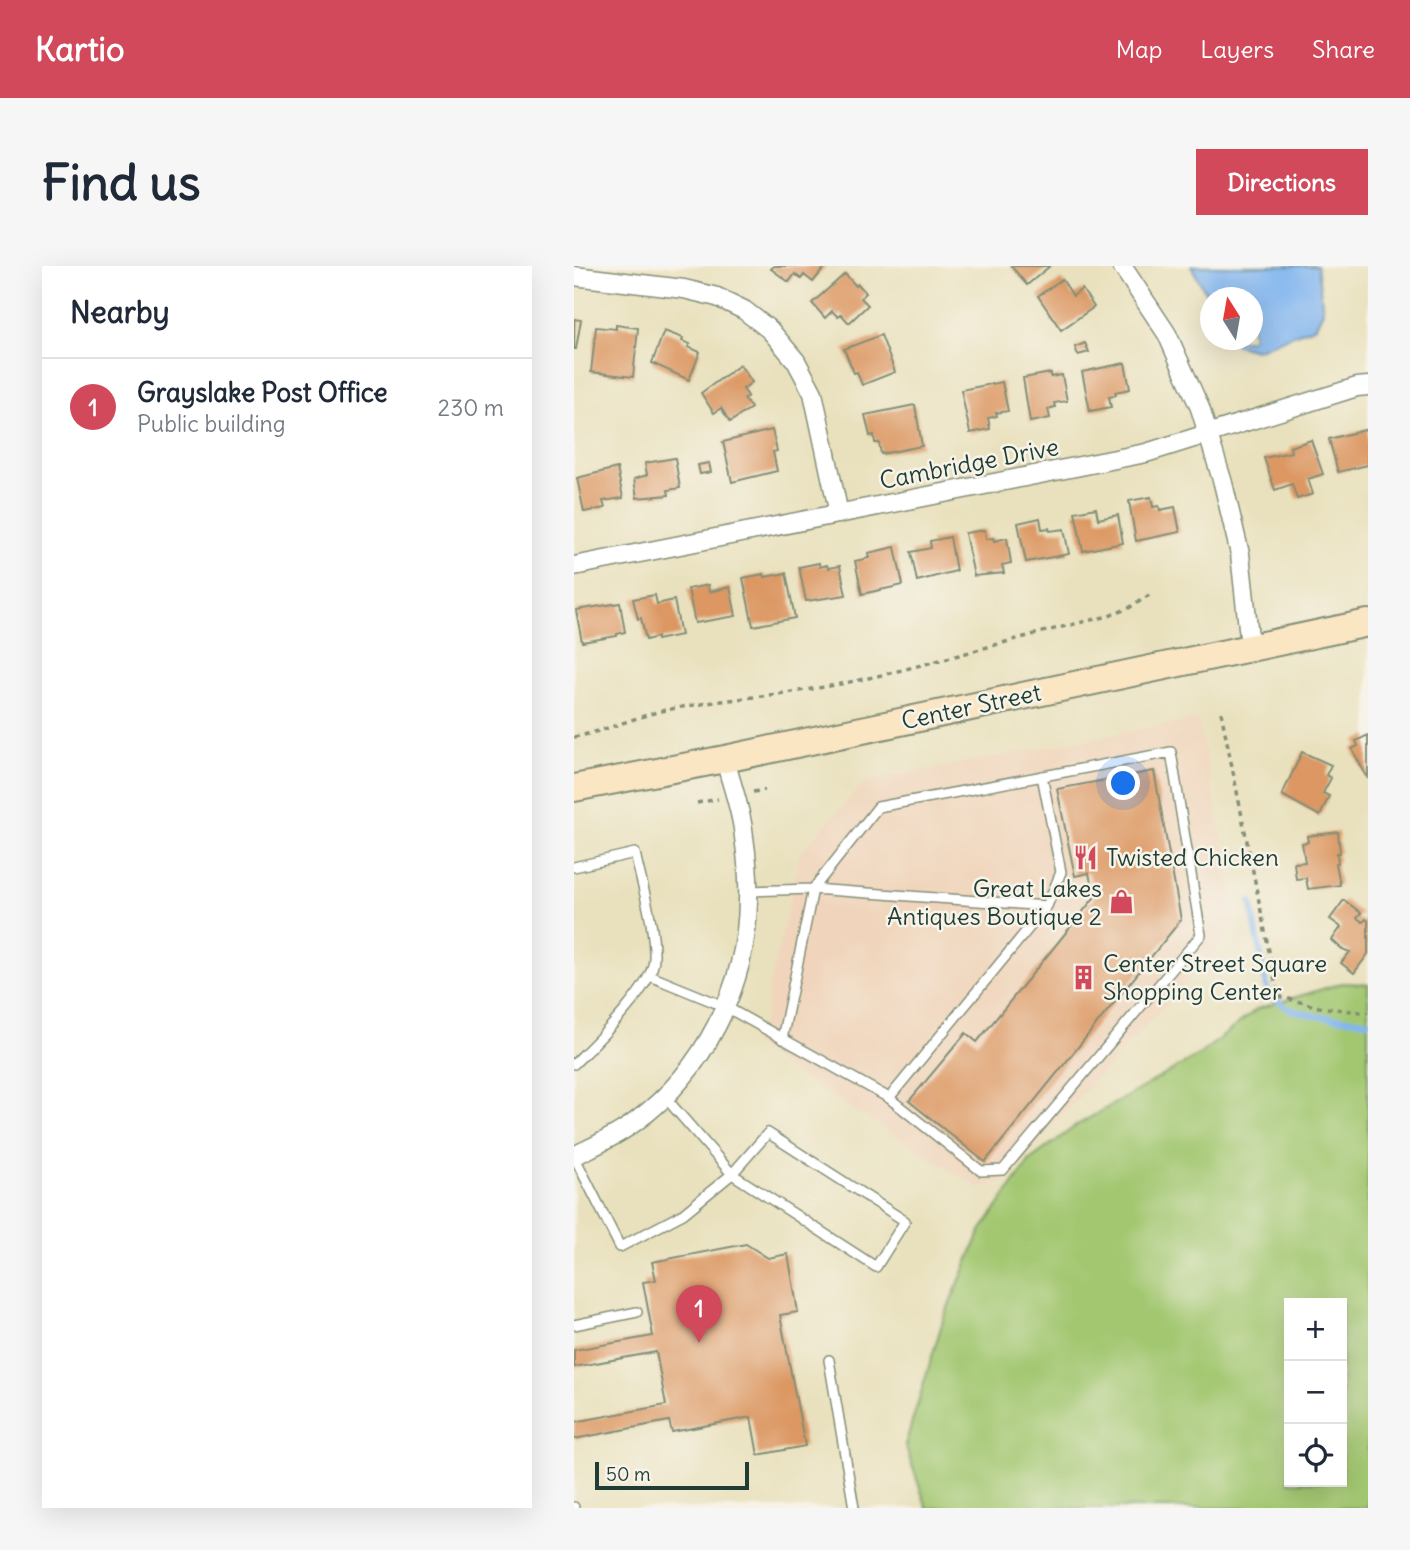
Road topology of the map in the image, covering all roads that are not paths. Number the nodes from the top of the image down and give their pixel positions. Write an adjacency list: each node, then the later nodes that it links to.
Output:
1 (1122, 266): 4 (street)
2 (574, 276): 5 (street)
3 (1368, 386): 4 (street, Cambridge Drive)
4 (1208, 433): 5 (street, Cambridge Drive); 8 (street)
5 (839, 514): 6 (street, Cambridge Drive)
6 (574, 566)
7 (1368, 622): 8 (street, Center Street)
8 (1250, 646): 9 (street, Center Street)
9 (725, 759): 11 (street, Center Street); 14 (street)
10 (1042, 776): 13 (lane); 15 (lane); 21 (lane)
11 (574, 788)
12 (574, 867): 16 (lane)
13 (813, 889): 14 (lane); 15 (lane); 18 (lane)
14 (748, 891): 17 (street)
15 (1047, 906): 21 (lane)
16 (650, 976): 17 (lane); 19 (lane)
17 (726, 1007): 18 (lane); 20 (street)
18 (782, 1038): 21 (lane)
19 (574, 1064)
20 (663, 1096): 22 (street); 23 (lane)
21 (889, 1098)
22 (574, 1156): 23 (lane)
23 (732, 1174): 23 (lane)
24 (637, 1312): 25 (lane)
25 (574, 1325)
26 (829, 1360): 27 (lane)
27 (853, 1508)

